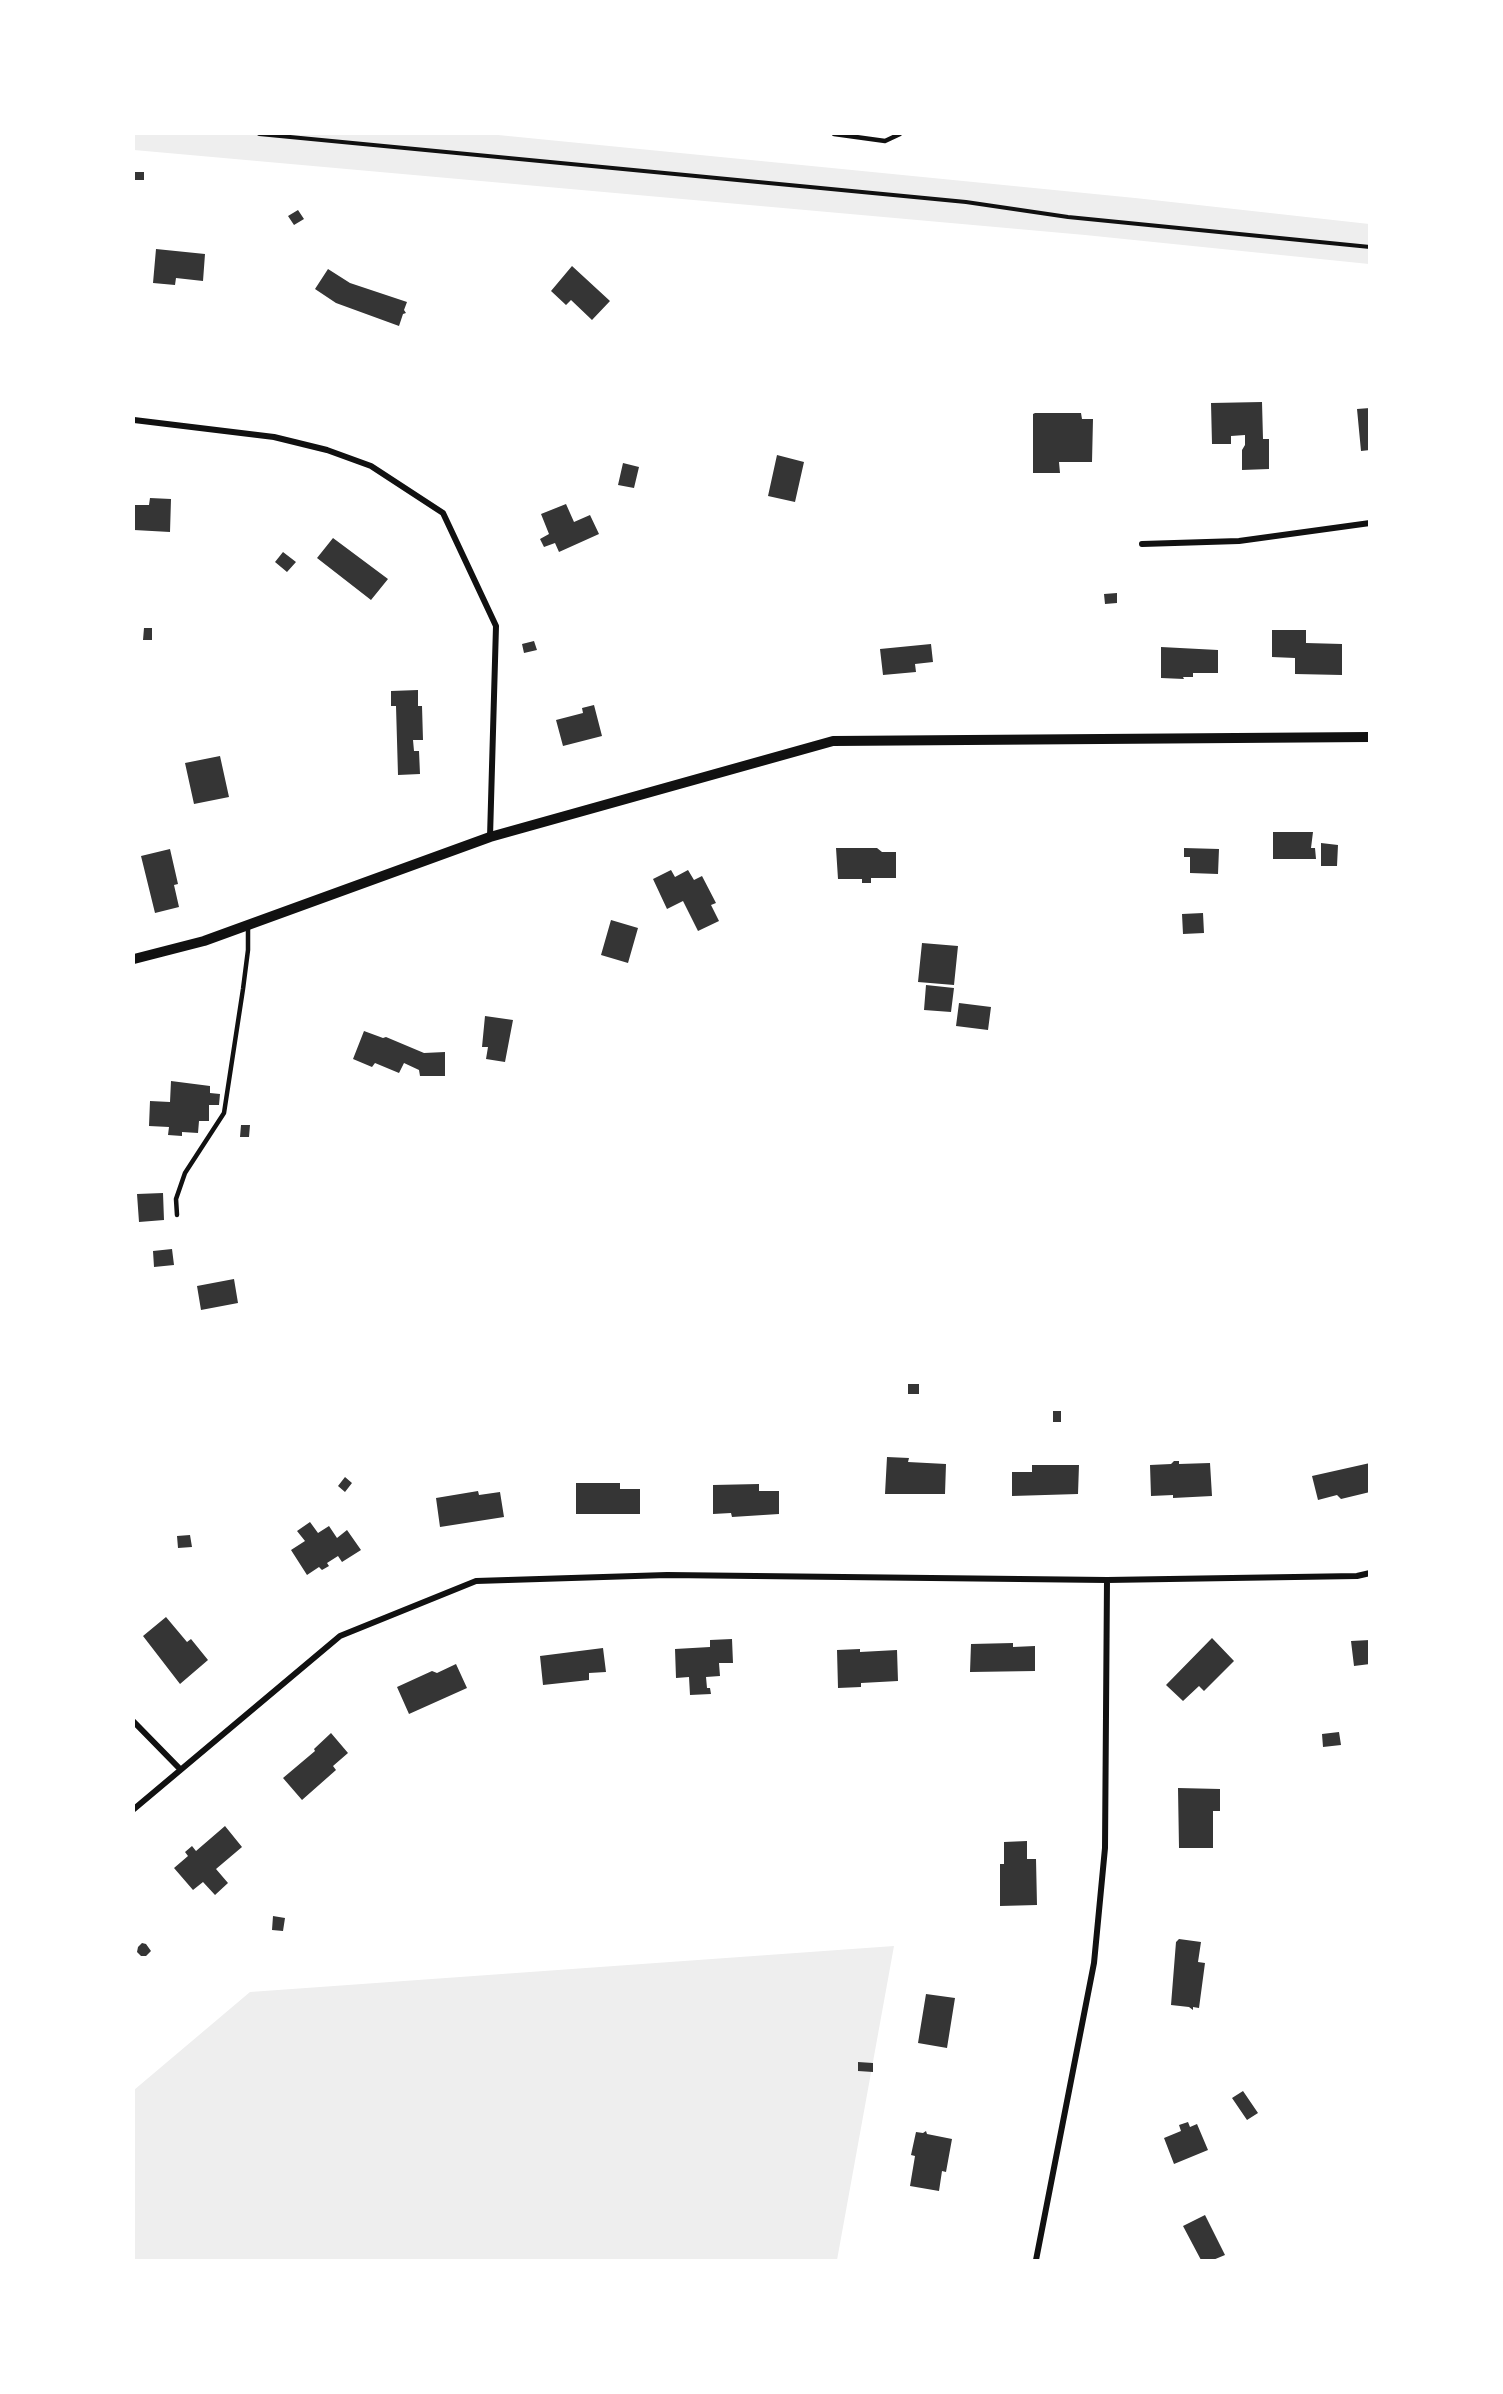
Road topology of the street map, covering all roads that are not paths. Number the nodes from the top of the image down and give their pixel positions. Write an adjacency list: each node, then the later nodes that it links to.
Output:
1 (834, 134): 2 (lane)
2 (900, 134)
3 (134, 420): 7 (street)
4 (1370, 523): 5 (street)
5 (1142, 544)
6 (1370, 737): 7 (street)
7 (490, 837): 8 (street)
8 (248, 925): 9 (street); 10 (lane)
9 (134, 959)
10 (177, 1215)
11 (1370, 1573): 12 (street)
12 (1107, 1580): 14 (street); 16 (street)
13 (134, 1722): 14 (street)
14 (180, 1769): 15 (street)
15 (134, 1809)
16 (1036, 2260)

